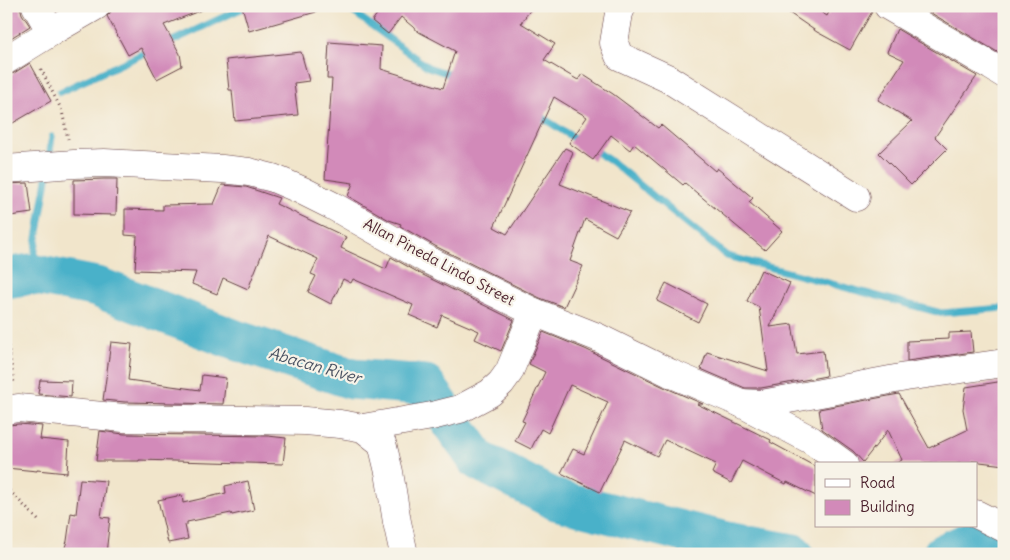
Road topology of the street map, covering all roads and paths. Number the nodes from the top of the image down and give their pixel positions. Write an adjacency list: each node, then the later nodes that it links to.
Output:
1 (36, 6): 5 (street)
2 (96, 6): 5 (street)
3 (622, 6): 10 (street)
4 (888, 6): 7 (street)
5 (40, 39): 6 (street); 8 (path)
6 (6, 60)
7 (1004, 74)
8 (62, 112)
9 (18, 168): 11 (street, Allan Pineda Lindo Street)
10 (856, 197)
11 (534, 312): 15 (street, Allan Pineda Lindo Street); 16 (street)
12 (6, 332): 14 (path)
13 (1004, 363): 15 (street)
14 (13, 401): 16 (street)
15 (742, 403): 17 (street, Allan Pineda Lindo Street)
16 (363, 428): 22 (street)
17 (841, 462)
18 (6, 487): 20 (path)
19 (978, 515): 21 (street)
20 (40, 521)
21 (1004, 528)
22 (404, 554)

